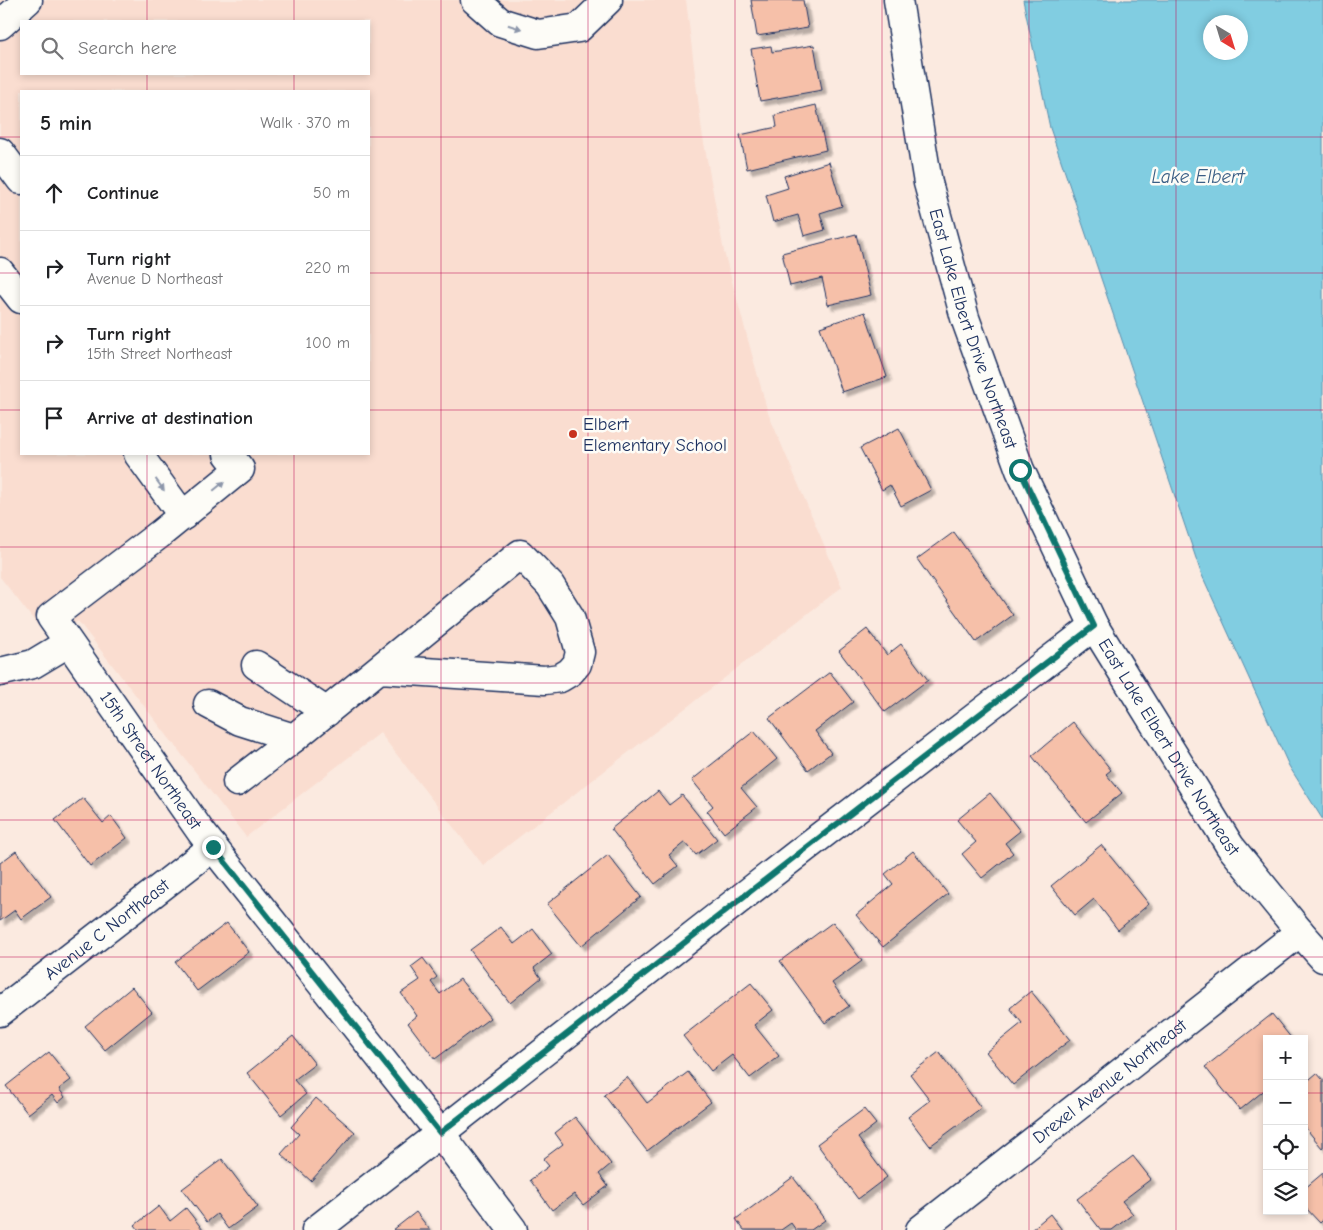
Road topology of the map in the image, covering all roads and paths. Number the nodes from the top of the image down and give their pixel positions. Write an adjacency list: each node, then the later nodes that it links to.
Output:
1 (28, 0): 5 (street)
2 (475, 0): 3 (street, one-way to 3)
3 (608, 0)
4 (898, 0): 13 (street, East Lake Elbert Drive Northeast)
5 (0, 25)
6 (0, 152): 7 (street)
7 (20, 179)
8 (0, 272): 9 (street)
9 (20, 298)
10 (139, 455): 12 (street, one-way to 12)
11 (229, 455): 12 (street, one-way to 11)
12 (183, 516): 14 (street, 15th Street Northeast)
13 (1094, 626): 23 (street, East Lake Elbert Drive Northeast); 26 (street)
14 (68, 644): 17 (street); 22 (street, 15th Street Northeast)
15 (256, 665): 19 (street)
16 (380, 669): 16 (street); 19 (street)
17 (0, 672)
18 (208, 704): 20 (street)
19 (327, 712): 20 (street)
20 (294, 738): 21 (street)
21 (237, 782)
22 (213, 847): 25 (street, Avenue C Northeast); 26 (street, 15th Street Northeast)
23 (1300, 932): 24 (street, East Lake Elbert Drive Northeast); 29 (street, Drexel Avenue Northeast)
24 (1323, 958)
25 (0, 1012)
26 (440, 1133): 27 (street); 28 (street, 15th Street Northeast)
27 (316, 1230)
28 (513, 1230)
29 (920, 1230)

